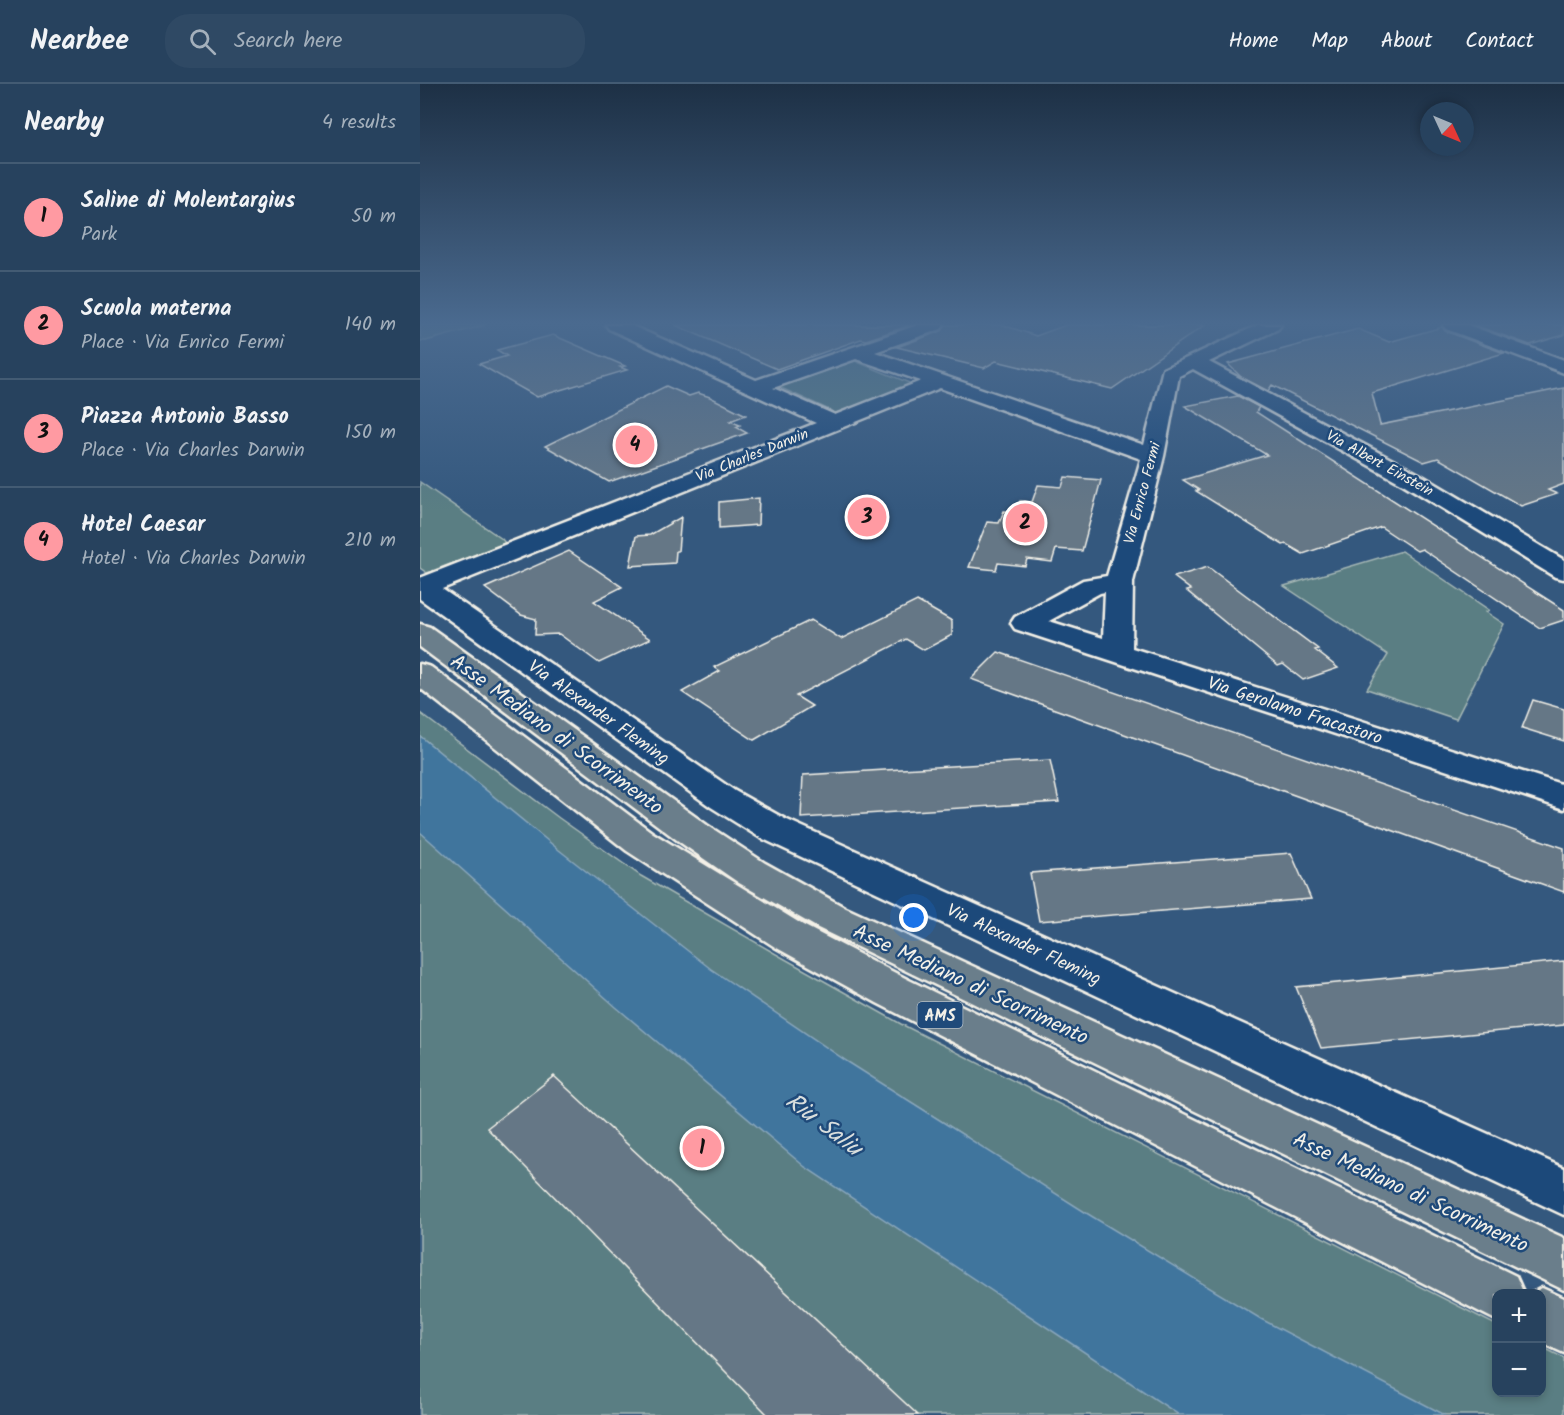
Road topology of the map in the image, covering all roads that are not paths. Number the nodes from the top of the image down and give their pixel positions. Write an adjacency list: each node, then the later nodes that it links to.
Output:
1 (756, 387): 6 (street)
2 (925, 387): 6 (street, Via Charles Darwin)
3 (957, 387): 7 (street)
4 (1167, 387): 7 (street, Via Enrico Fermi)
5 (1240, 387): 8 (street, Via Albert Einstein)
6 (834, 423): 10 (street, Via Charles Darwin)
7 (1153, 456): 9 (street, Via Enrico Fermi)
8 (1564, 571)
9 (1119, 582): 12 (street, Via Enrico Fermi); 12 (street, Via Gerolamo Fracastoro)
10 (421, 587): 15 (street, Via Alexander Fleming)
11 (420, 633): 16 (highway, Asse Mediano di Scorrimento / AMS)
12 (1118, 652): 14 (street, Via Gerolamo Fracastoro)
13 (420, 673): 17 (highway, Asse Mediano di Scorrimento / AMS)
14 (1564, 797)
15 (1564, 1192)
16 (1564, 1264)
17 (1492, 1290)
18 (1546, 1317): 19 (highway)
19 (1564, 1326)

